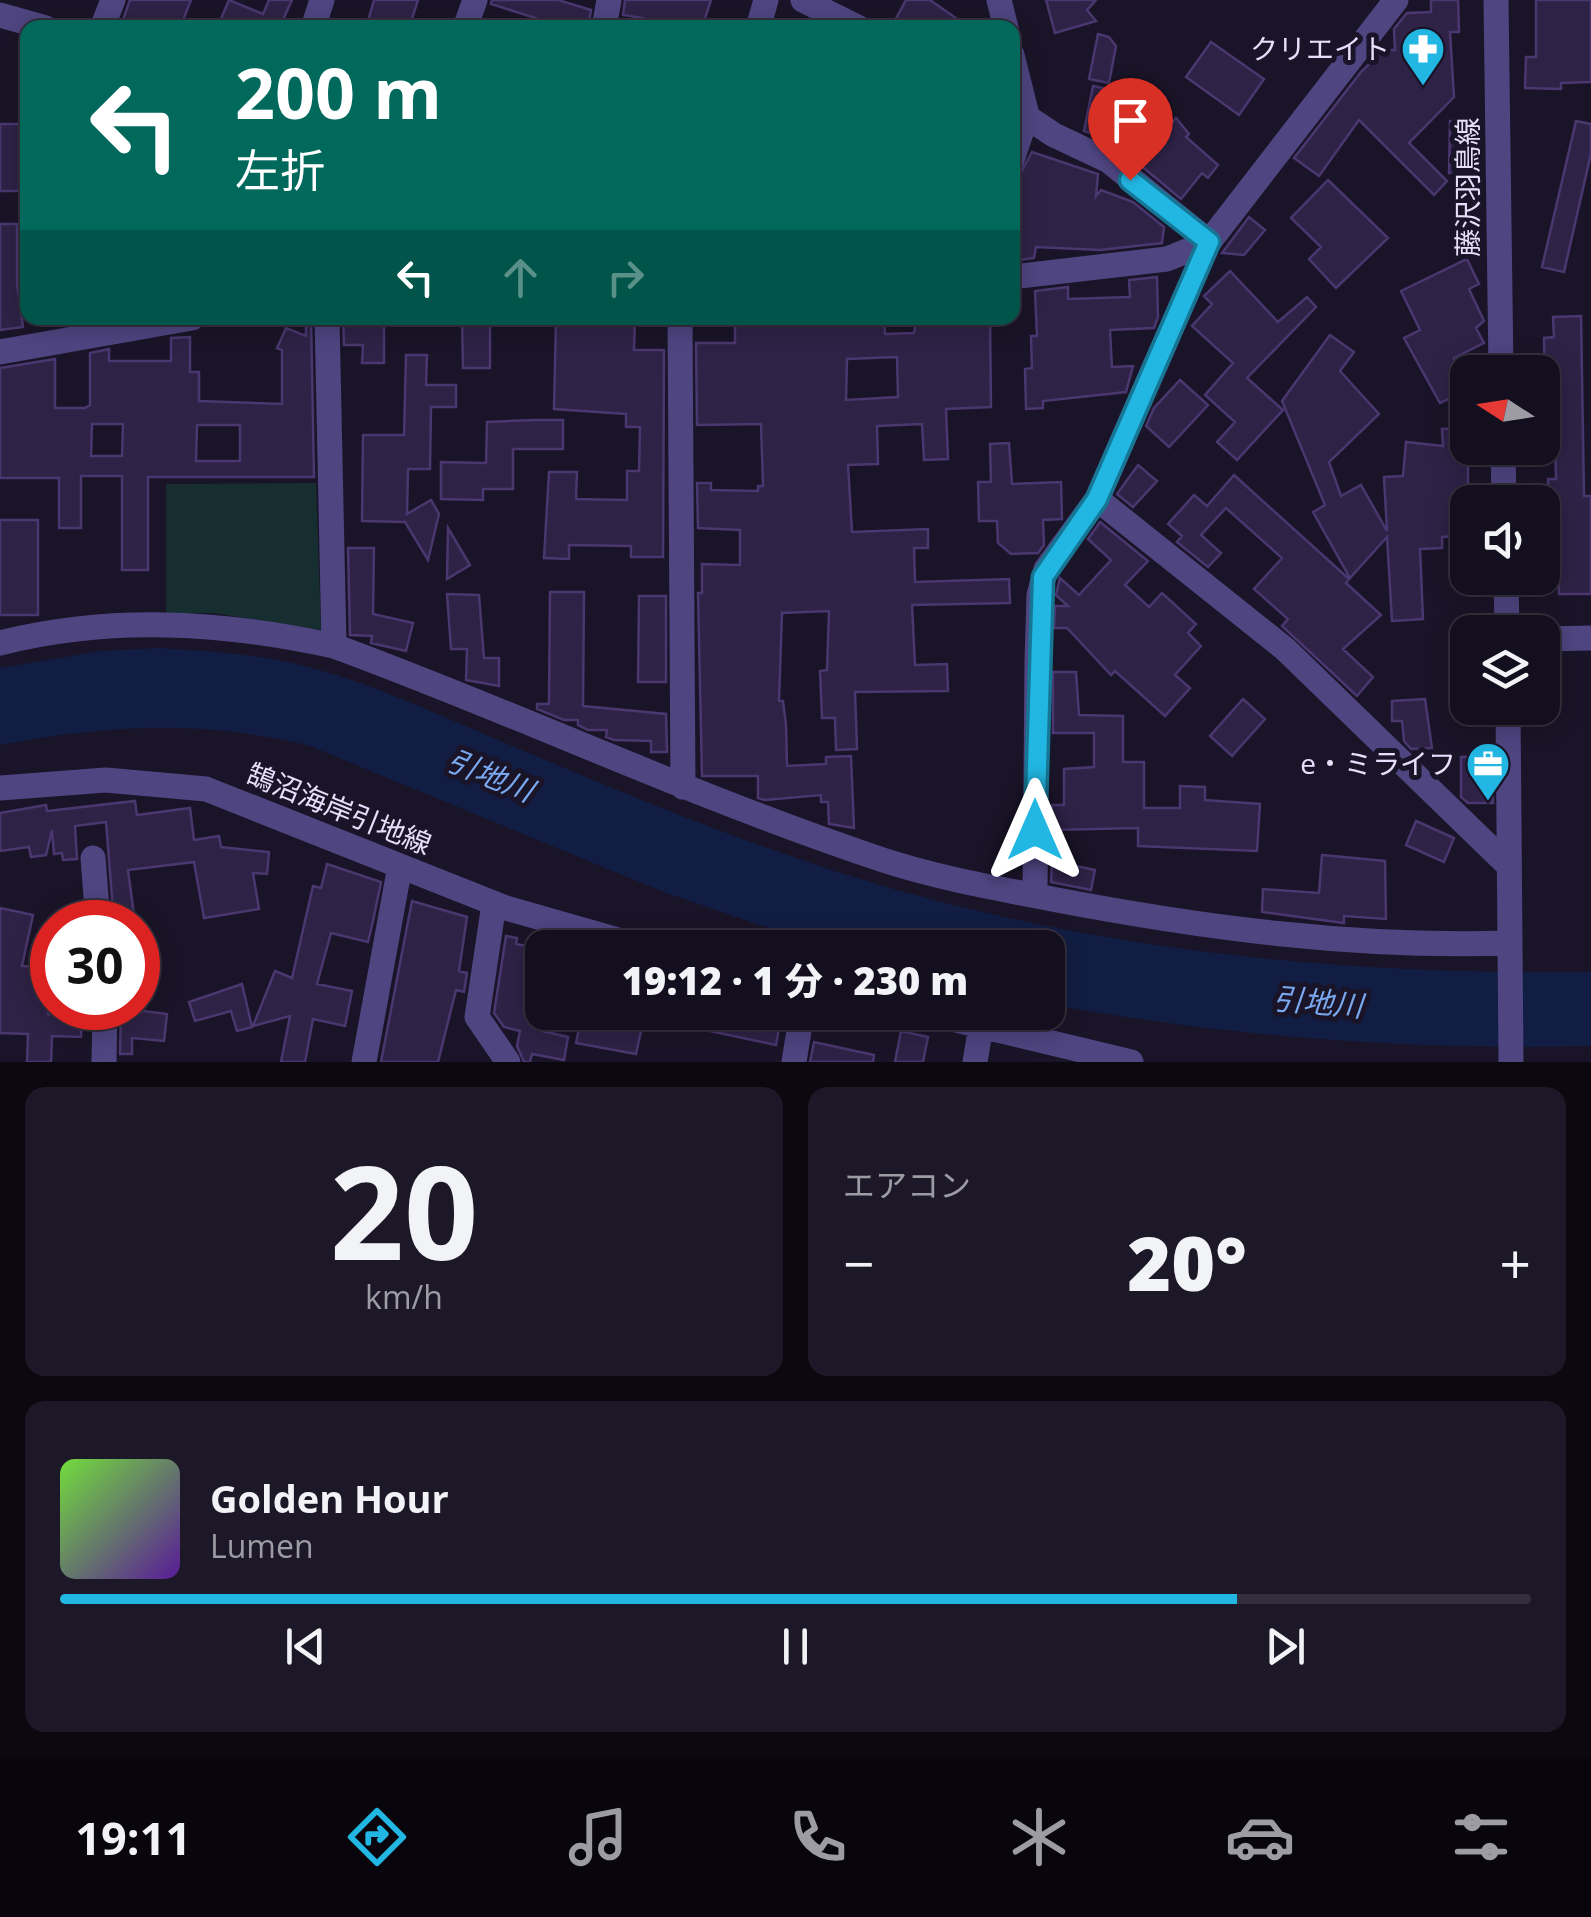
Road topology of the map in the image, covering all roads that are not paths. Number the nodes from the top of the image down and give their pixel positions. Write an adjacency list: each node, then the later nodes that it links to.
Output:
1 (804, 0): 4 (street)
2 (1396, 0): 6 (street)
3 (1496, 0): 12 (street, 藤沢羽鳥線)
4 (843, 20)
5 (1020, 111): 6 (street)
6 (1209, 242): 7 (street); 13 (street)
7 (1020, 276)
8 (152, 325): 11 (street)
9 (327, 325): 17 (street)
10 (680, 325): 19 (street)
11 (0, 352)
12 (1501, 355)
13 (1097, 499): 23 (street); 24 (street)
14 (1591, 638): 15 (street)
15 (1560, 639)
16 (0, 643): 17 (street)
17 (334, 646): 19 (street)
18 (1508, 725): 23 (street)
19 (683, 786): 24 (street)
20 (0, 788): 22 (street, 鵠沼海岸引地線)
21 (94, 858): 25 (street)
22 (400, 866): 26 (street, 鵠沼海岸引地線); 36 (street)
23 (1509, 866): 28 (street)
24 (1035, 895): 28 (street)
25 (97, 900)
26 (494, 904): 27 (street, 鵠沼海岸引地線); 37 (street)
27 (584, 930)
28 (1510, 943): 34 (street)
29 (105, 1030): 35 (street)
30 (799, 1030): 38 (street)
31 (980, 1030): 39 (street)
32 (995, 1030): 33 (street)
33 (1093, 1058): 40 (street)
34 (1511, 1059)
35 (104, 1062)
36 (364, 1062)
37 (508, 1062)
38 (794, 1062)
39 (975, 1062)
40 (1131, 1062)

